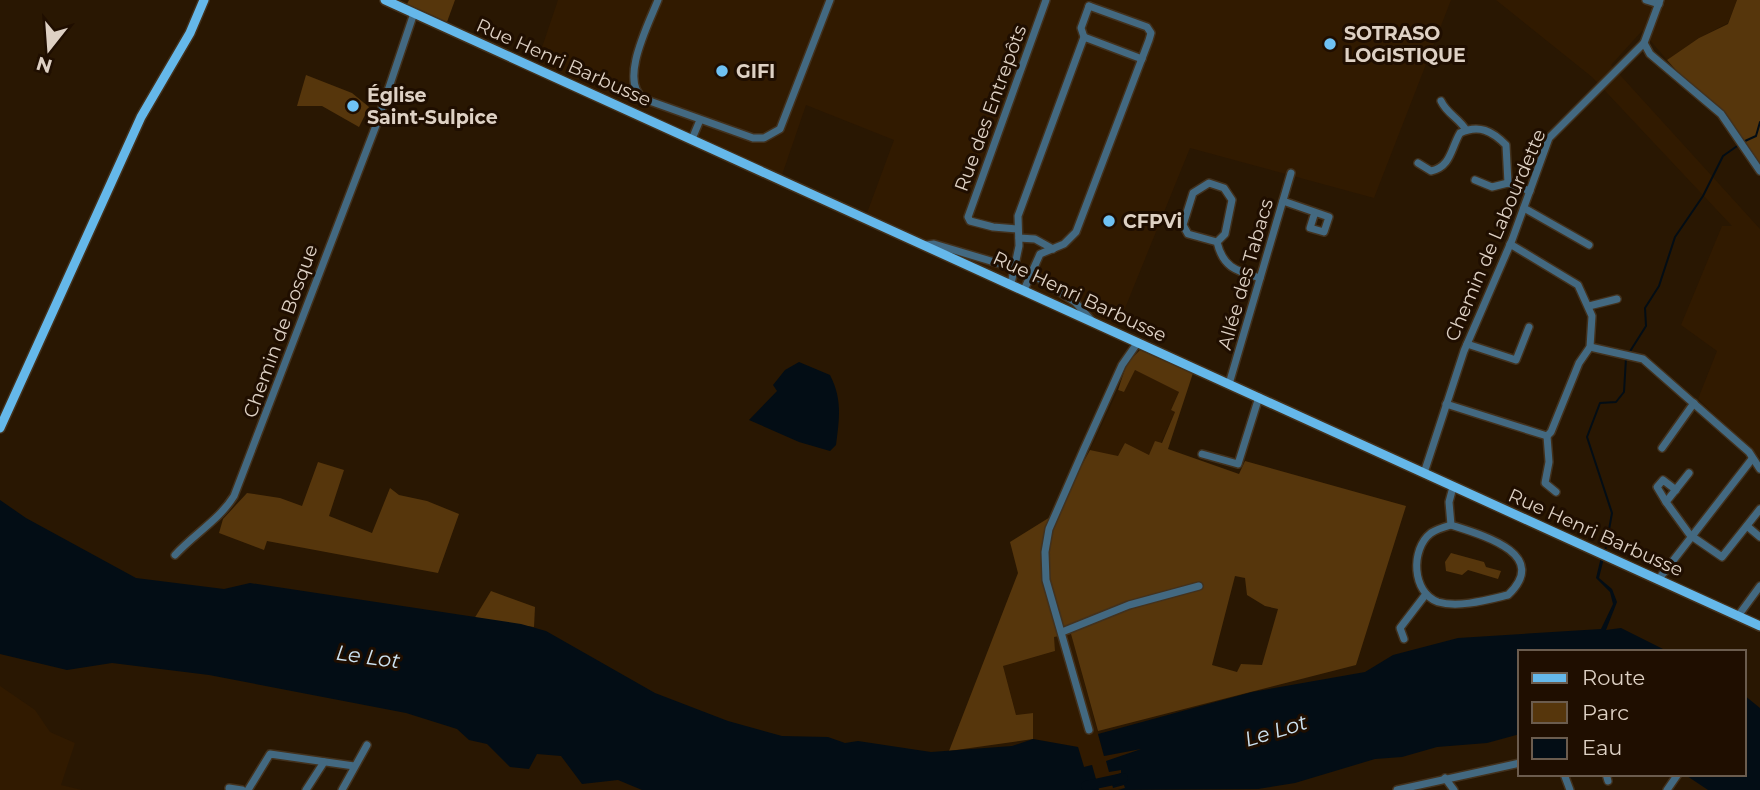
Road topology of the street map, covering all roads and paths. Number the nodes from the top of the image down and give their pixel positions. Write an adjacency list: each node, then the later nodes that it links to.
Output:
1 (202, 0): 48 (main road)
2 (385, 0): 9 (main road, Rue Henri Barbusse)
3 (657, 0): 14 (street)
4 (831, 0): 14 (street)
5 (1046, 0): 26 (street, Rue des Entrepôts)
6 (1646, 0): 7 (street)
7 (1659, 2): 11 (street, Chemin de Labourdette)
8 (1087, 3): 10 (street); 12 (street)
9 (414, 13): 16 (main road, Rue Henri Barbusse); 65 (street, Chemin de Bosque)
10 (1084, 37): 12 (street); 26 (street)
11 (1644, 43): 18 (street); 22 (street, Chemin de Labourdette)
12 (1142, 59): 31 (street)
13 (1441, 102): 15 (street)
14 (700, 120): 16 (street)
15 (1466, 130): 17 (street); 21 (street)
16 (692, 139): 29 (main road, Rue Henri Barbusse)
17 (1418, 163)
18 (1760, 171)
19 (1291, 173): 23 (street, Allée des Tabacs)
20 (1475, 180): 21 (street)
21 (1508, 183): 22 (street)
22 (1530, 191): 24 (street, Chemin de Labourdette)
23 (1283, 201): 25 (street); 34 (street, Allée des Tabacs)
24 (1524, 208): 28 (street, Chemin de Labourdette); 30 (street)
25 (1315, 212)
26 (1018, 233): 31 (street); 32 (street)
27 (1217, 242): 27 (street); 34 (street)
28 (1510, 244): 38 (street); 42 (street, Chemin de Labourdette)
29 (926, 245): 32 (street); 35 (main road, Rue Henri Barbusse)
30 (1589, 245)
31 (1053, 249): 33 (street)
32 (1015, 266): 33 (street); 35 (street)
33 (1031, 273): 36 (street); 39 (street)
34 (1260, 278): 44 (street, Allée des Tabacs)
35 (1011, 284): 36 (main road, Rue Henri Barbusse)
36 (1024, 290): 39 (main road, Rue Henri Barbusse)
37 (1616, 299): 38 (street)
38 (1588, 306): 43 (street)
39 (1093, 321): 41 (main road, Rue Henri Barbusse)
40 (1529, 327): 42 (street)
41 (1138, 342): 44 (main road, Rue Henri Barbusse); 72 (street)
42 (1466, 344): 47 (street, Chemin de Labourdette)
43 (1590, 348): 46 (street); 49 (street)
44 (1229, 384): 45 (main road, Rue Henri Barbusse)
45 (1259, 397): 51 (street); 55 (main road, Rue Henri Barbusse)
46 (1694, 403): 50 (street); 52 (street)
47 (1446, 404): 49 (street); 55 (street, Chemin de Labourdette)
48 (0, 428)
49 (1547, 436): 58 (street)
50 (1662, 448)
51 (1202, 454)
52 (1752, 459): 53 (street); 63 (street)
53 (1760, 469)
54 (1689, 472): 57 (street)
55 (1424, 473): 56 (main road, Rue Henri Barbusse)
56 (1453, 487): 61 (street); 66 (main road, Rue Henri Barbusse)
57 (1676, 489): 59 (street); 59 (street)
58 (1556, 492)
59 (1666, 502): 63 (street)
60 (1760, 509): 62 (street)
61 (1451, 525): 69 (street); 69 (street)
62 (1746, 526): 63 (street); 64 (street)
63 (1690, 535): 66 (street)
64 (1760, 537)
65 (175, 555)
66 (1658, 580): 70 (main road, Rue Henri Barbusse)
67 (1199, 586): 72 (street)
68 (1760, 586): 70 (street)
69 (1426, 594): 73 (street)
70 (1738, 616): 71 (main road, Rue Henri Barbusse)
71 (1760, 626)
72 (1062, 632): 74 (street)
73 (1404, 639)
74 (1089, 730)
75 (367, 745): 78 (street)
76 (324, 762): 78 (street); 82 (street); 83 (street)
77 (1518, 763): 79 (street)
78 (354, 766): 84 (street)
79 (1445, 778): 85 (street); 86 (street)
80 (229, 788): 81 (street)
81 (242, 790)
82 (248, 790)
83 (306, 790)
84 (342, 790)
85 (1396, 790)
86 (1454, 790)

